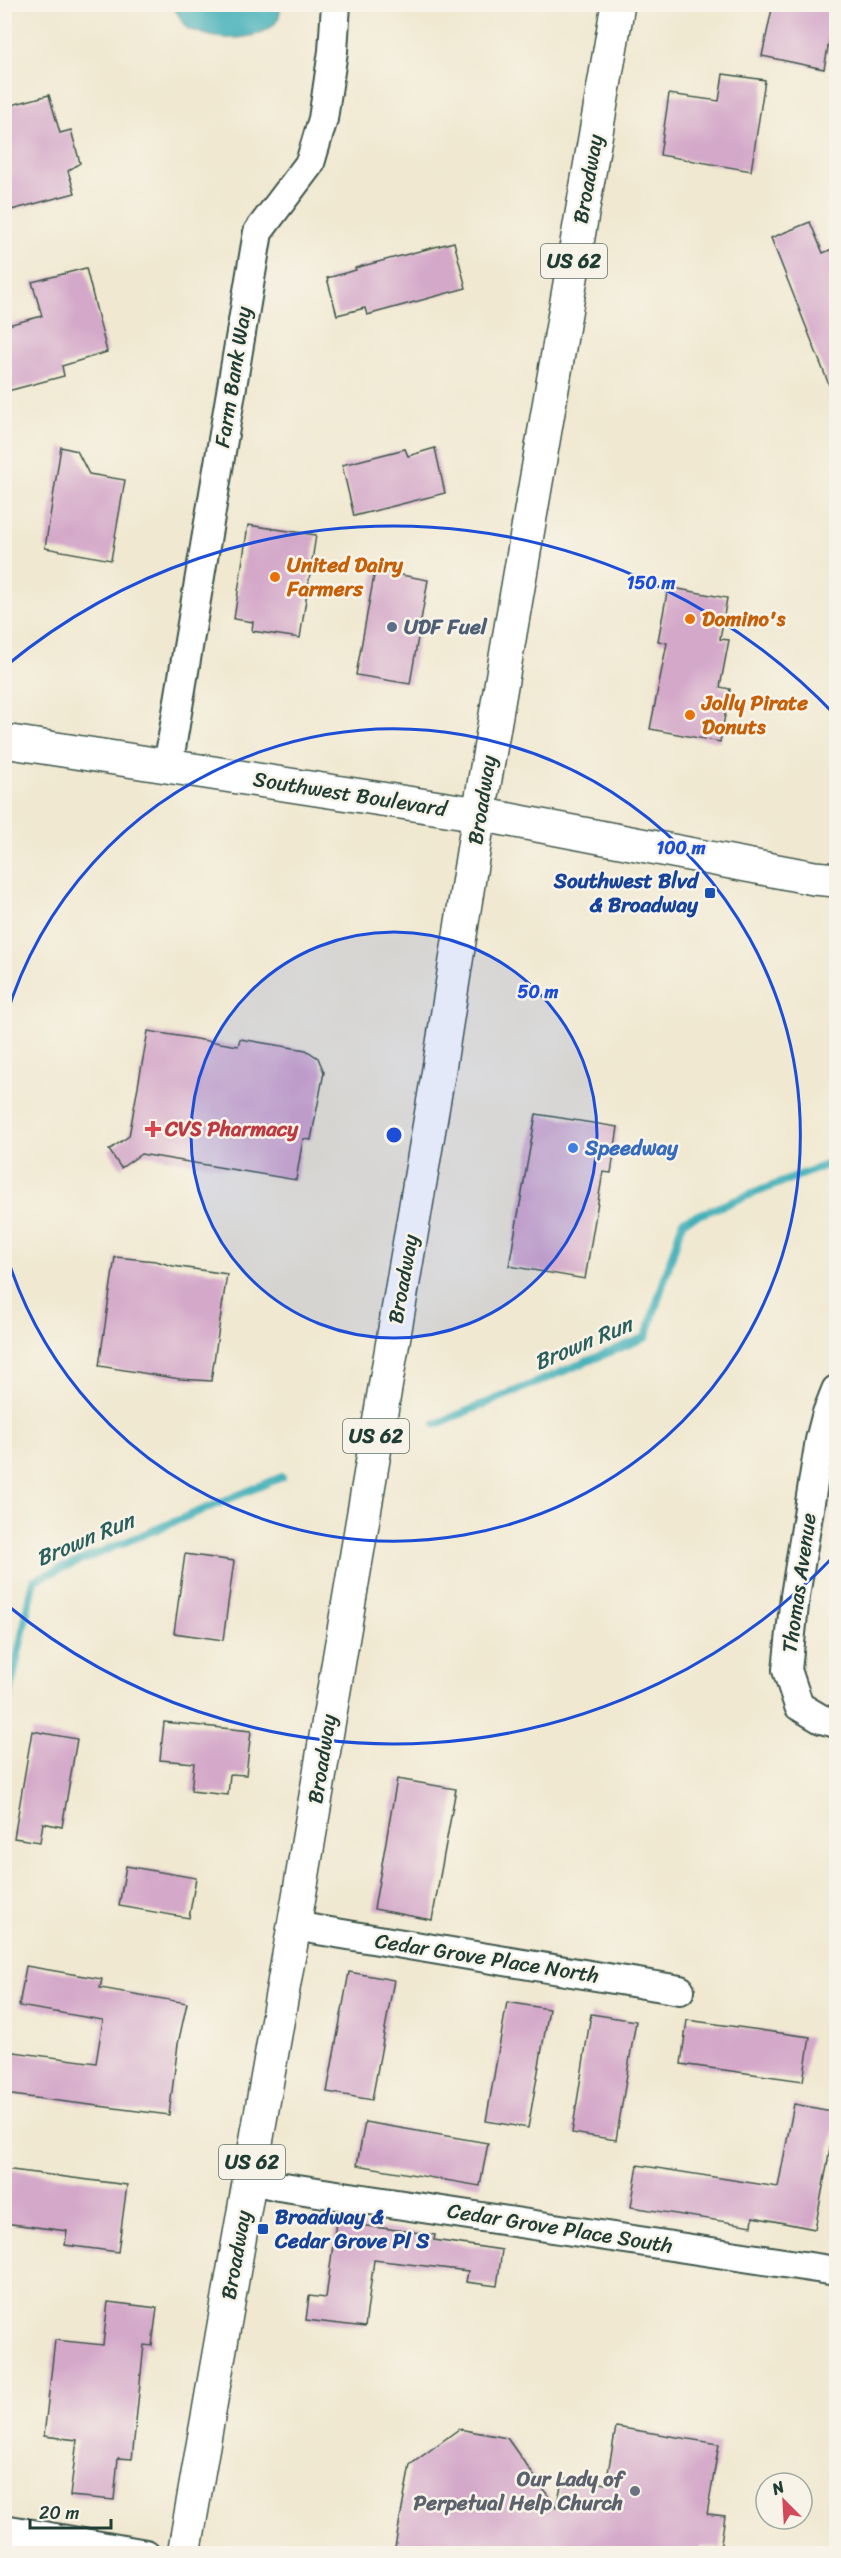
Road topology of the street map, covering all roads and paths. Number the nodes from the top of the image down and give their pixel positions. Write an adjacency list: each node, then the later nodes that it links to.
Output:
1 (336, 4): 4 (street, Farm Bank Way)
2 (618, 4): 5 (main road, Broadway / US 62)
3 (4, 741): 4 (main road, Southwest Boulevard)
4 (168, 766): 5 (main road, Southwest Boulevard)
5 (480, 814): 6 (main road, Southwest Boulevard); 9 (main road, Broadway / US 62)
6 (837, 880)
7 (837, 1390): 8 (street, Thomas Avenue)
8 (837, 1724)
9 (294, 1926): 10 (street, Cedar Grove Place North); 11 (main road, Broadway / US 62)
10 (680, 1990)
11 (249, 2179): 12 (street, Cedar Grove Place South); 15 (main road, Broadway / US 62)
12 (837, 2271)
13 (4, 2529): 14 (street)
14 (146, 2553)
15 (184, 2553)

